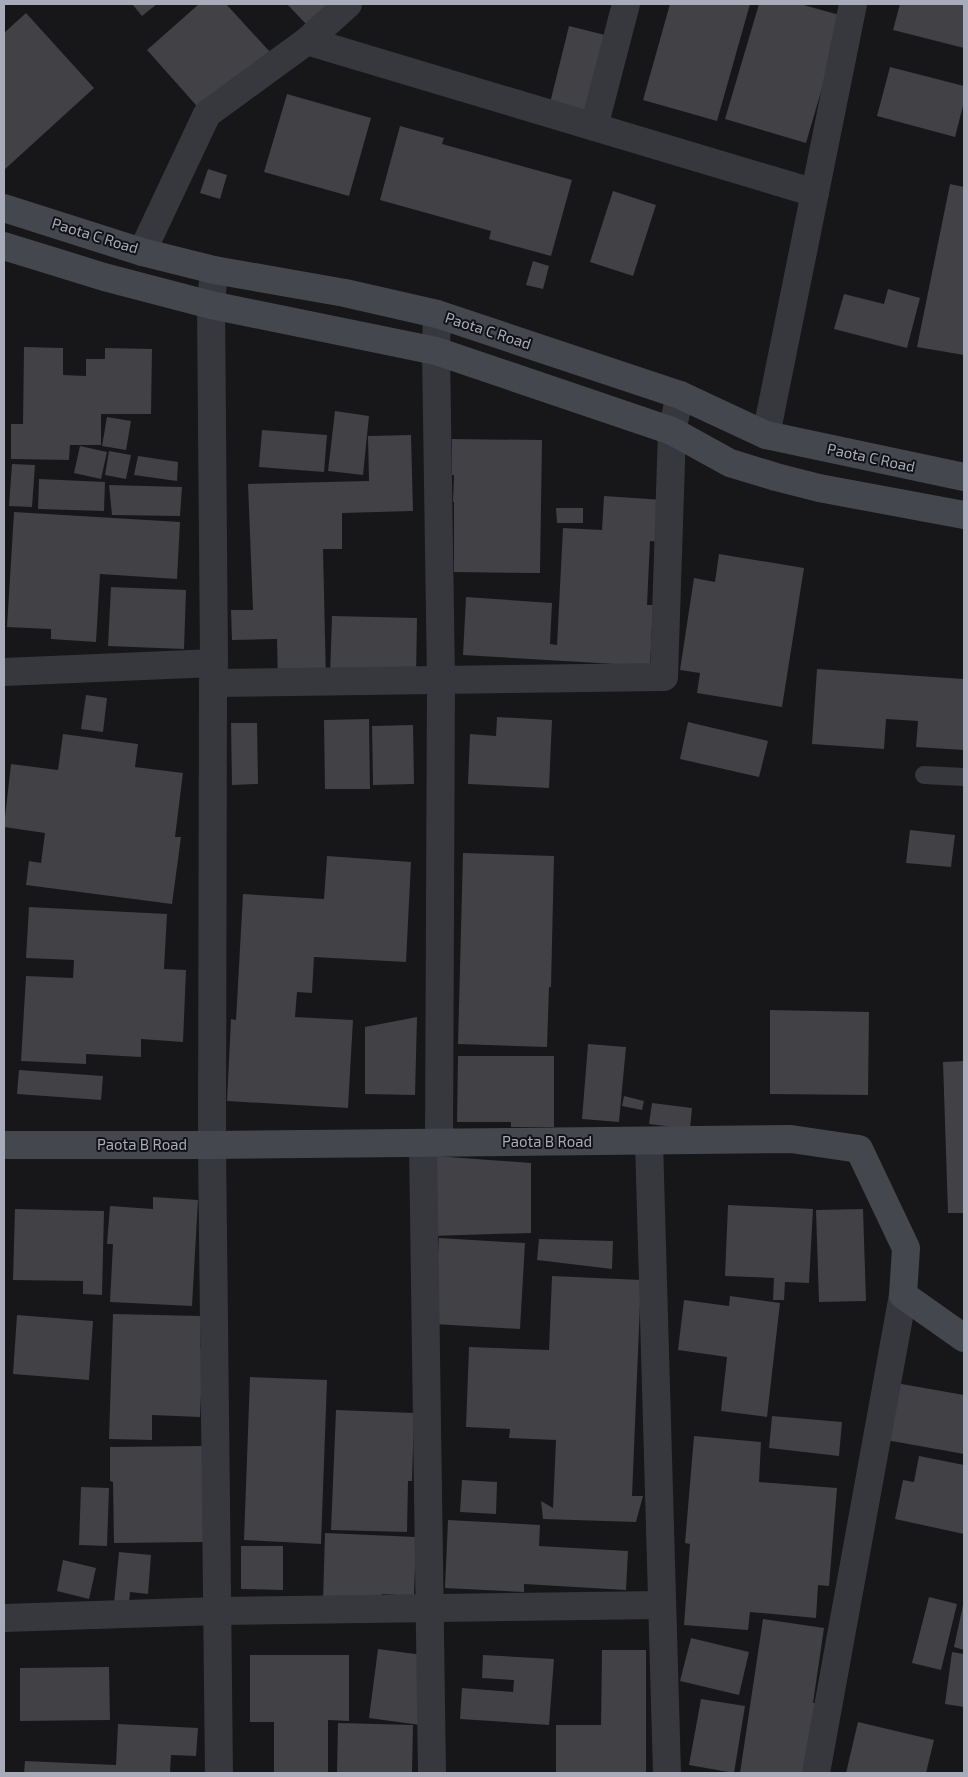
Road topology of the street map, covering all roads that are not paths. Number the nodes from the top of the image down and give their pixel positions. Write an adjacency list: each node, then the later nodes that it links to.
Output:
1 (348, 4): 4 (street)
2 (626, 4): 5 (street)
3 (854, 4): 6 (street)
4 (307, 41): 5 (street); 9 (street)
5 (594, 127): 6 (street)
6 (815, 193): 16 (street)
7 (4, 208): 9 (street, Paota C Road)
8 (4, 246): 11 (street)
9 (142, 252): 10 (street, Paota C Road)
10 (214, 270): 11 (street); 12 (street, Paota C Road)
11 (211, 305): 13 (street); 20 (street)
12 (437, 314): 13 (street); 14 (street, Paota C Road)
13 (436, 351): 15 (street); 21 (street)
14 (680, 395): 15 (street); 16 (street, Paota C Road)
15 (672, 431): 18 (street); 21 (street)
16 (766, 435): 17 (street, Paota C Road)
17 (964, 477)
18 (964, 515)
19 (4, 672): 20 (street)
20 (214, 673): 21 (street); 27 (street)
21 (441, 680): 25 (street)
22 (924, 775): 23 (lane)
23 (964, 777)
24 (649, 1141): 25 (street, Paota B Road); 28 (street, Paota B Road); 30 (street)
25 (431, 1143): 27 (street, Paota B Road); 31 (street)
26 (4, 1145): 27 (street, Paota B Road)
27 (212, 1145): 32 (street)
28 (903, 1295): 29 (street); 37 (street)
29 (964, 1338)
30 (662, 1605): 31 (street); 36 (street)
31 (430, 1608): 32 (street); 35 (street)
32 (217, 1611): 33 (street); 34 (street)
33 (4, 1618)
34 (219, 1773)
35 (432, 1773)
36 (666, 1773)
37 (816, 1773)

